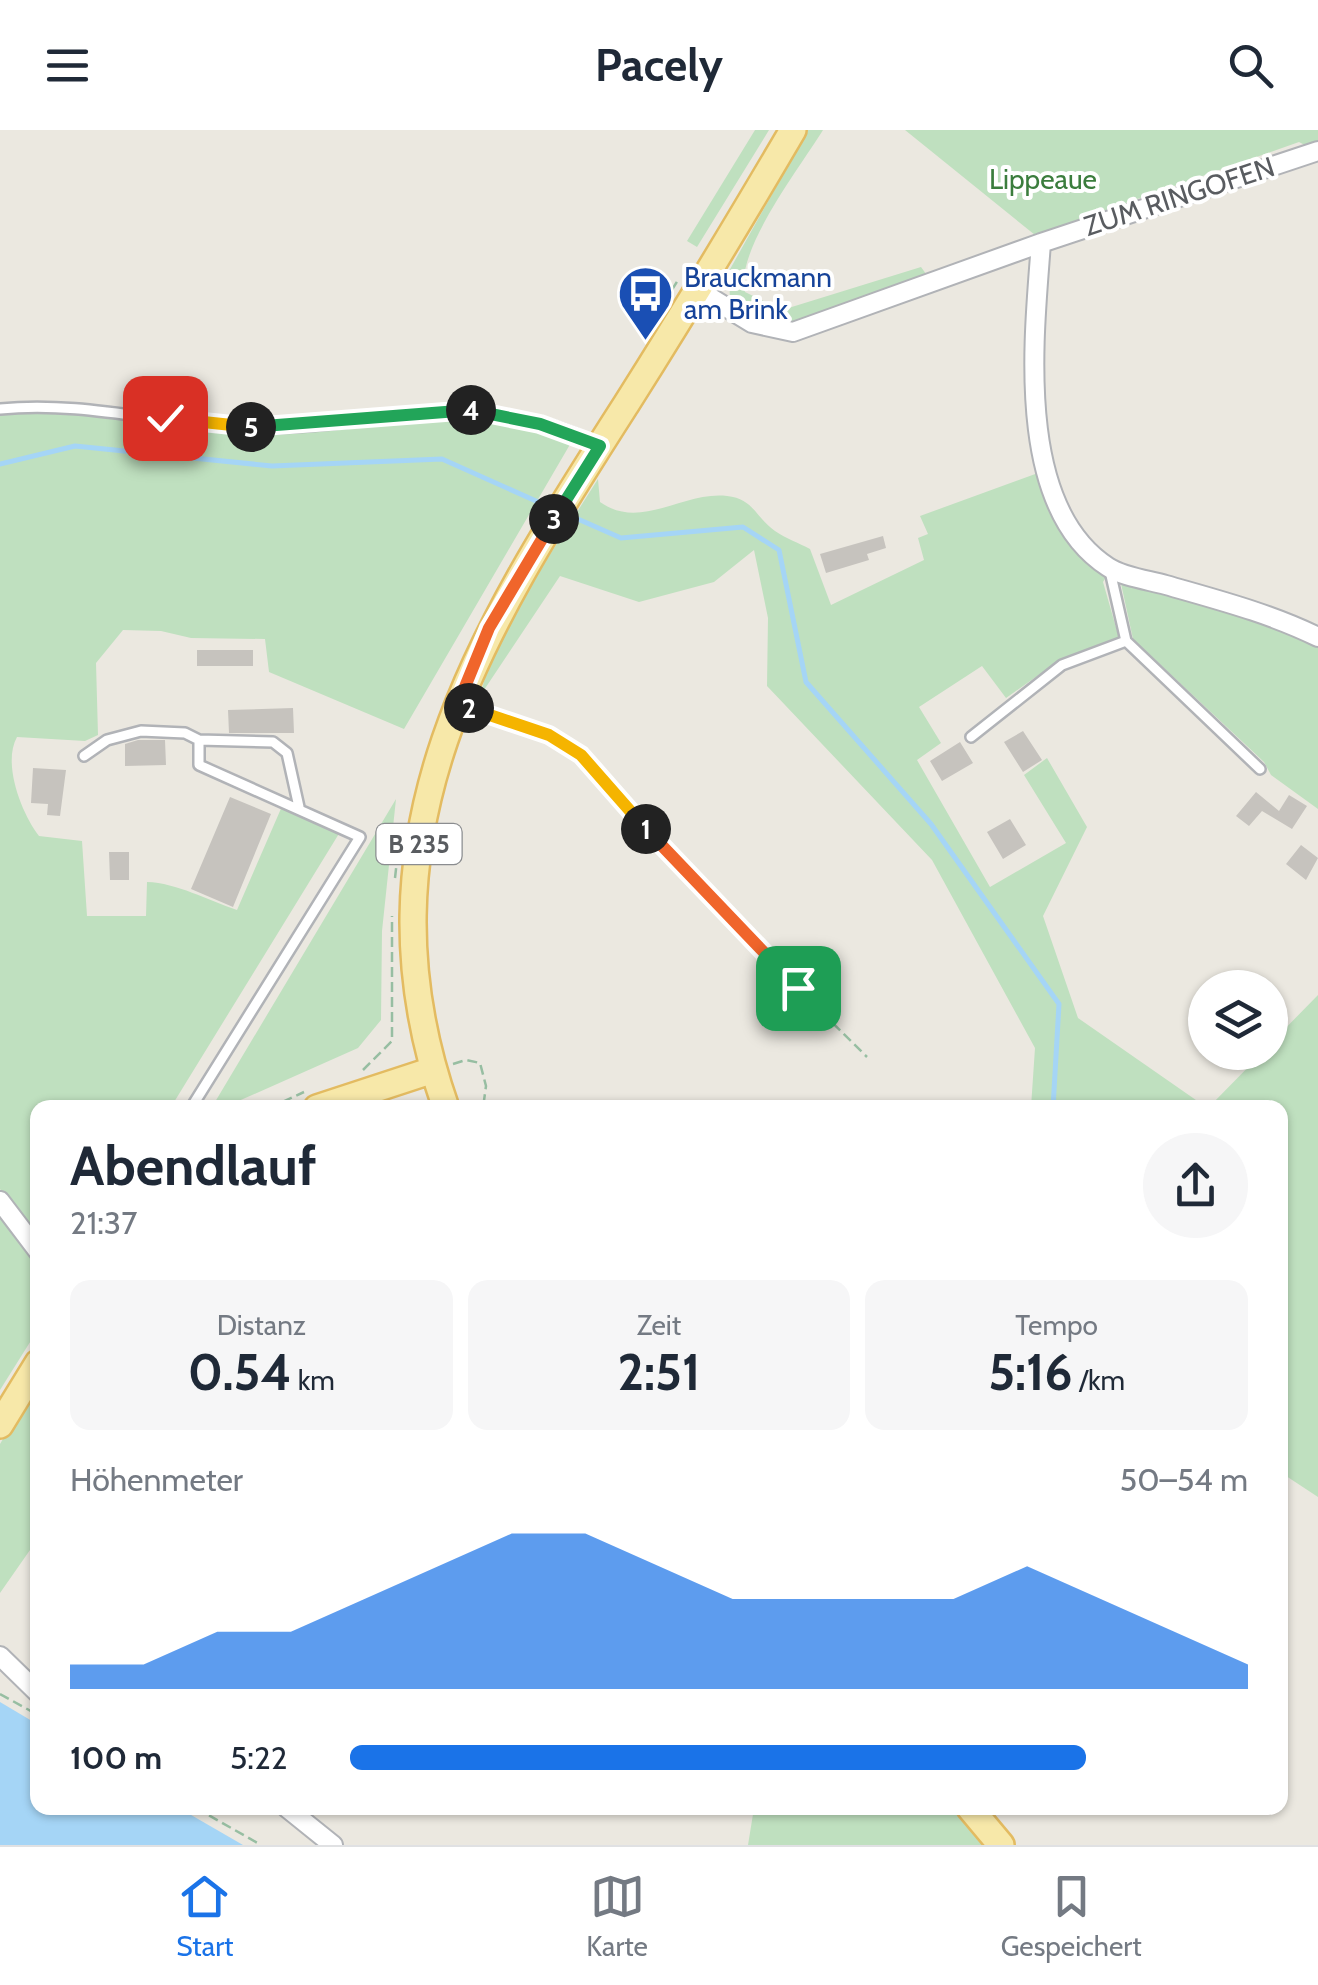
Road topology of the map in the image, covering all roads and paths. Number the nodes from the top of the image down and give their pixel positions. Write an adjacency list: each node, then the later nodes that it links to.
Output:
1 (793, 130): 4 (main road, B 235)
2 (1318, 152): 3 (street, ZUM RINGOFEN)
3 (1041, 242): 4 (street, ZUM RINGOFEN); 7 (street)
4 (698, 290): 6 (main road, B 235)
5 (0, 409): 6 (lane)
6 (600, 446): 10 (main road, B 235)
7 (1110, 568): 8 (street); 9 (lane)
8 (1318, 636)
9 (1126, 641): 11 (lane); 14 (lane)
10 (458, 704): 16 (path); 17 (main road, B 235)
11 (971, 737)
12 (199, 740): 13 (lane); 15 (lane); 15 (lane)
13 (84, 756)
14 (1260, 769)
15 (299, 807): 18 (lane)
16 (868, 1057)
17 (433, 1070): 19 (main road); 20 (main road); 21 (path)
18 (196, 1100)
19 (341, 1100)
20 (443, 1100)
21 (483, 1100)
22 (0, 1201): 23 (street)
23 (30, 1237)
24 (30, 1376): 25 (main road)
25 (0, 1425)
26 (0, 1656): 27 (street)
27 (30, 1685)
28 (0, 1694): 29 (path)
29 (30, 1711)
30 (208, 1815): 33 (path)
31 (296, 1815): 34 (street)
32 (976, 1815): 35 (main road)
33 (261, 1845)
34 (333, 1845)
35 (1001, 1845)

